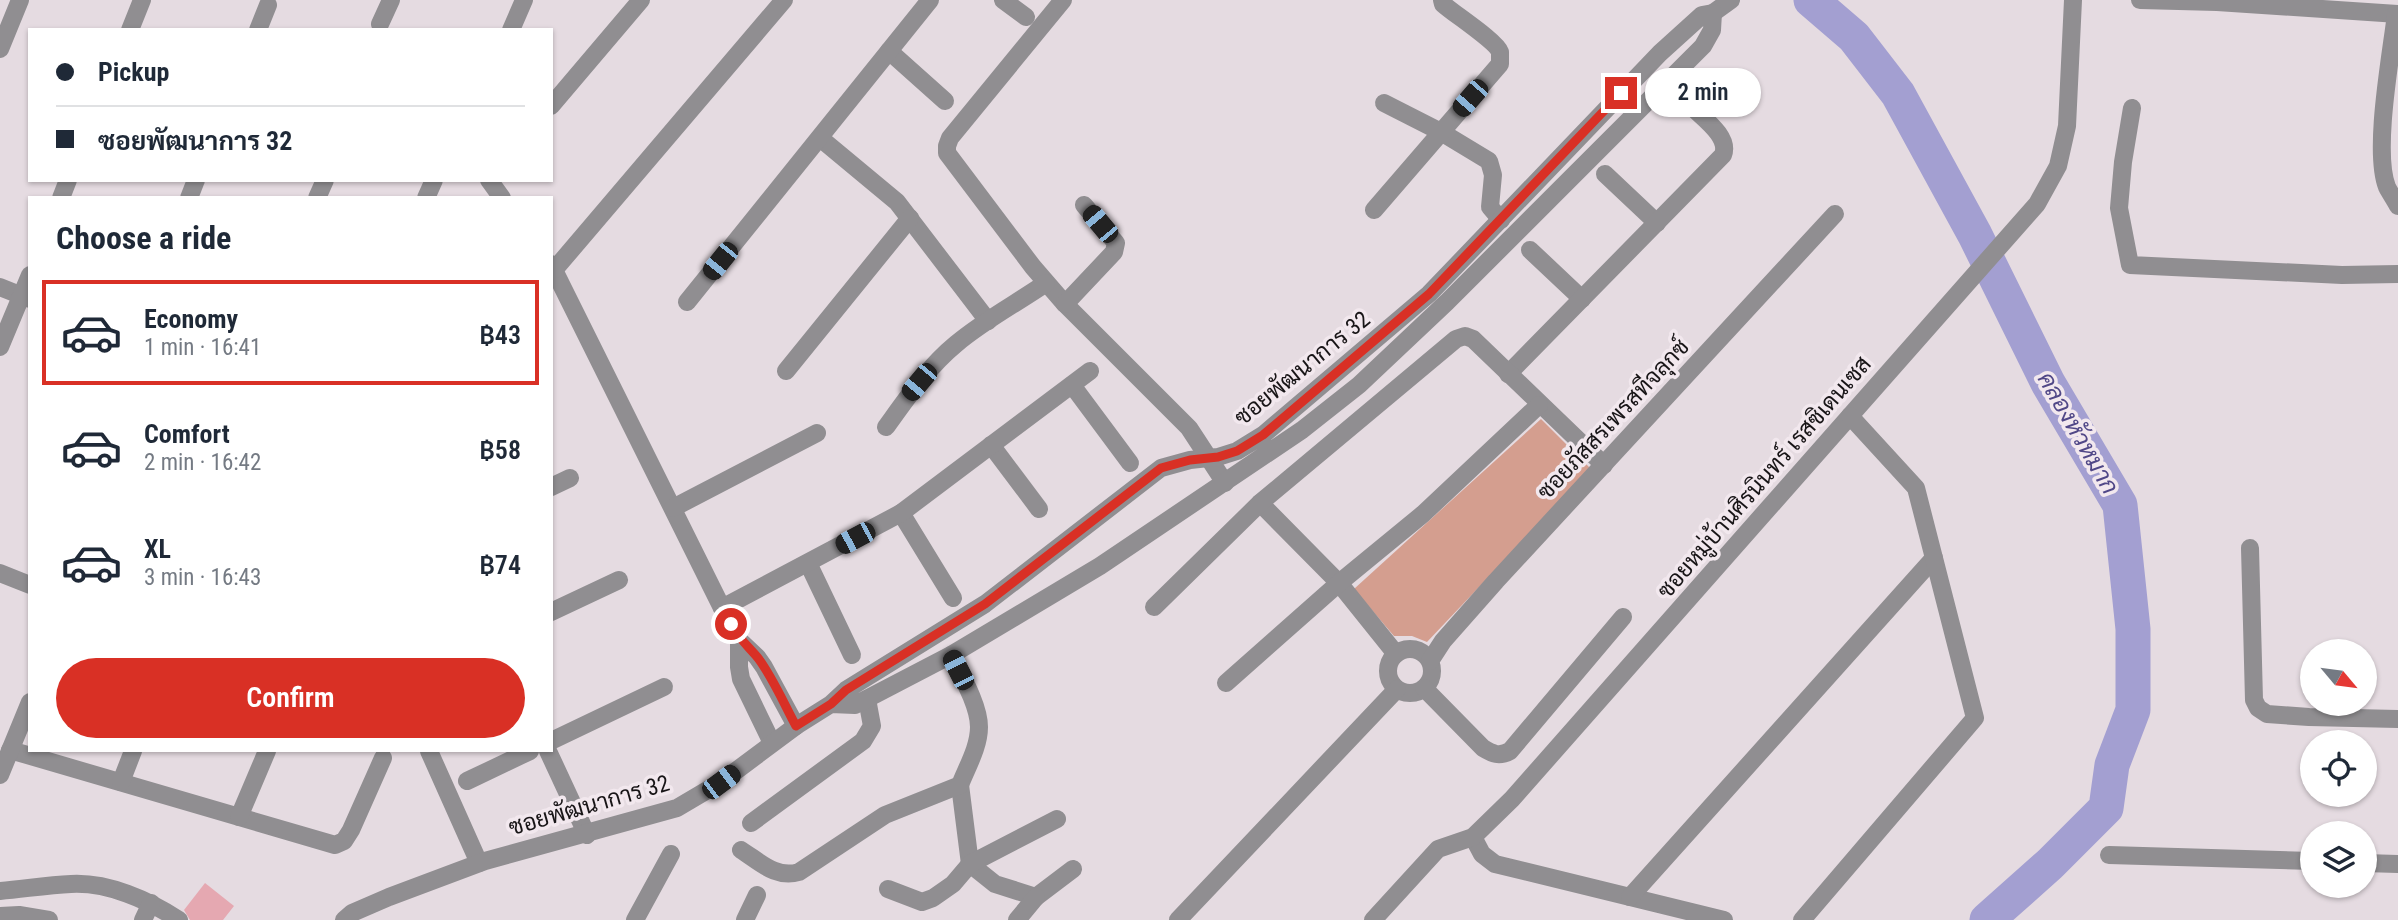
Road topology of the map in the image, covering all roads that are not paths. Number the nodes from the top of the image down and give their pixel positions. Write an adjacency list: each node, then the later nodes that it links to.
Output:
1 (20, 0): 21 (street)
2 (142, 0): 18 (street)
3 (391, 0): 17 (street)
4 (524, 0): 20 (street)
5 (641, 0): 25 (street)
6 (784, 0): 39 (street)
7 (930, 0): 22 (street)
8 (1003, 0): 16 (street)
9 (1063, 0): 41 (street)
10 (1442, 0): 28 (street)
11 (2073, 0): 54 (street, ซอยหมู่บ้านศิรนินทร์ เรสซิเดนเซส)
12 (2140, 0): 15 (street)
13 (268, 5): 19 (street)
14 (1724, 5): 36 (street, ซอยพัฒนาการ 32); 62 (street, ซอยพัฒนาการ 32)
15 (2397, 14): 32 (street)
16 (1026, 17)
17 (380, 24)
18 (131, 28)
19 (259, 28)
20 (512, 28)
21 (0, 50)
22 (889, 51): 23 (street); 29 (street)
23 (945, 101)
24 (1384, 103): 28 (street)
25 (553, 104)
26 (1692, 107): 37 (street)
27 (2132, 108): 40 (street)
28 (1441, 132): 33 (street); 36 (street)
29 (820, 138): 35 (street); 45 (street)
30 (1605, 174): 37 (street)
31 (1084, 205): 46 (street)
32 (2398, 206)
33 (1374, 210)
34 (1835, 214): 60 (street, ซอยภัสสรเพรสทีจลุกซ์)
35 (910, 218): 47 (street); 50 (street)
36 (1501, 220): 58 (street, ซอยพัฒนาการ 32)
37 (1657, 223): 44 (street)
38 (1530, 250): 44 (street)
39 (553, 266): 65 (street)
40 (2398, 274)
41 (1046, 283): 46 (street); 47 (street)
42 (0, 287): 43 (street)
43 (25, 297): 48 (street)
44 (1582, 299): 51 (street)
45 (687, 302)
46 (1065, 304): 58 (street)
47 (988, 321): 55 (street)
48 (0, 347)
49 (1090, 370): 52 (street)
50 (786, 371)
51 (1508, 374): 53 (street); 64 (street)
52 (1072, 385): 57 (street); 59 (street)
53 (1539, 405): 60 (street); 74 (street)
54 (1850, 416): 69 (street); 111 (street, ซอยหมู่บ้านศิรนินทร์ เรสซิเดนเซส)
55 (886, 427)
56 (817, 433): 65 (street)
57 (991, 445): 66 (street); 67 (street)
58 (1208, 458): 62 (street); 90 (street, ซอยพัฒนาการ 32)
59 (1130, 463)
60 (1604, 465): 84 (street, ซอยภัสสรเพรสทีจลุกซ์)
61 (570, 478): 63 (street)
62 (1225, 482): 83 (street, ซอยพัฒนาการ 32)
63 (553, 486)
64 (1260, 503): 74 (street); 76 (street)
65 (673, 508): 77 (street)
66 (1039, 509)
67 (901, 513): 70 (street); 75 (street)
68 (2250, 548): 92 (street)
69 (1934, 558): 126 (street); 140 (street)
70 (808, 563): 77 (street); 81 (street)
71 (0, 573): 73 (street)
72 (619, 580): 78 (street)
73 (28, 583)
74 (1339, 583): 82 (street); 85 (street)
75 (953, 598)
76 (1154, 607)
77 (722, 608): 80 (street)
78 (553, 611)
79 (1623, 617): 87 (street)
80 (739, 640): 93 (street); 95 (street)
81 (852, 654)
82 (1396, 654): 84 (street); 88 (street)
83 (951, 655): 89 (street, ซอยพัฒนาการ 32); 106 (street)
84 (1430, 661): 87 (street, ซอยภัสสรเพรสทีจลุกซ์)
85 (1226, 683)
86 (664, 687): 94 (street)
87 (1424, 688): 88 (street)
88 (1397, 689): 137 (street)
89 (867, 699): 90 (street, ซอยพัฒนาการ 32); 109 (street)
90 (831, 704): 93 (street, ซอยพัฒนาการ 32)
91 (28, 707): 96 (street)
92 (2398, 719)
93 (796, 726): 95 (street, ซอยพัฒนาการ 32)
94 (553, 740)
95 (772, 743): 110 (street, ซอยพัฒนาการ 32)
96 (10, 750): 103 (street); 105 (street)
97 (133, 752): 105 (street)
98 (267, 752): 107 (street)
99 (429, 752): 116 (street)
100 (528, 752): 104 (street)
101 (548, 752): 110 (street)
102 (383, 758): 107 (street)
103 (0, 775)
104 (467, 781)
105 (121, 782): 107 (street)
106 (960, 785): 112 (street); 118 (street)
107 (239, 817)
108 (1057, 819): 118 (street)
109 (751, 823)
110 (587, 835): 116 (street, ซอยพัฒนาการ 32)
111 (1473, 837): 126 (street); 138 (street, ซอยหมู่บ้านศิรนินทร์ เรสซิเดนเซส)
112 (741, 850)
113 (671, 854): 129 (street)
114 (2109, 855): 115 (street)
115 (2300, 861)
116 (479, 863): 133 (street, ซอยพัฒนาการ 32)
117 (2377, 863): 119 (street)
118 (970, 864): 122 (street); 125 (street)
119 (2398, 864)
120 (1073, 869): 125 (street)
121 (40, 887): 123 (street); 127 (street); 130 (street)
122 (887, 889)
123 (0, 891)
124 (757, 895): 135 (street)
125 (1036, 897): 136 (street)
126 (1630, 897): 139 (street)
127 (151, 903): 131 (street); 132 (street)
128 (0, 916): 130 (street)
129 (636, 917): 134 (street)
130 (43, 919)
131 (143, 920)
132 (178, 920)
133 (344, 920)
134 (620, 920)
135 (745, 920)
136 (1017, 920)
137 (1178, 920)
138 (1373, 920)
139 (1724, 920)
140 (1802, 920)

